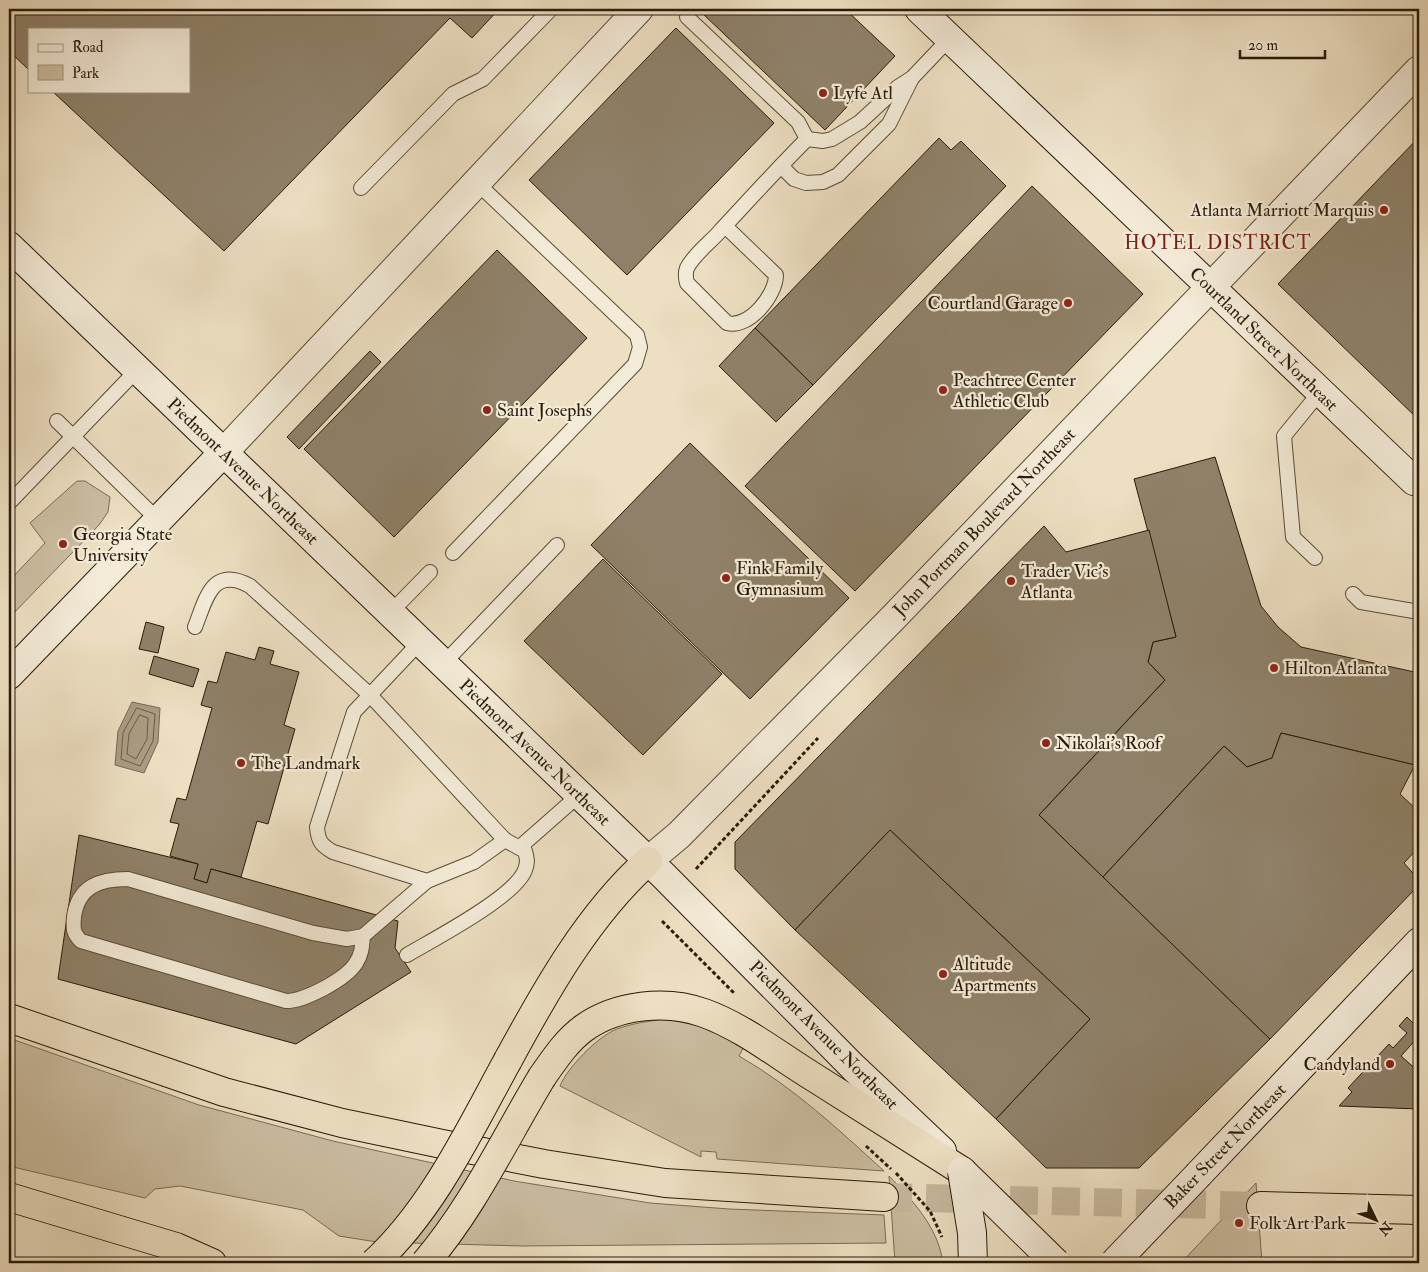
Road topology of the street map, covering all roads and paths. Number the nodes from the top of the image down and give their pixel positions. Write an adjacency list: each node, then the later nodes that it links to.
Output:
1 (551, 9): 11 (lane)
2 (639, 9): 10 (main road)
3 (919, 9): 5 (main road, Courtland Street Northeast)
4 (687, 17): 8 (lane)
5 (950, 38): 7 (lane); 14 (main road, Courtland Street Northeast)
6 (1419, 70): 14 (main road, John Portman Boulevard Northeast)
7 (912, 78): 8 (lane); 9 (lane)
8 (806, 139): 9 (lane)
9 (780, 166): 12 (lane)
10 (476, 182): 19 (main road); 24 (lane)
11 (361, 188)
12 (725, 226): 12 (lane)
13 (9, 246): 15 (main road, Piedmont Avenue Northeast)
14 (1210, 287): 16 (main road, Courtland Street Northeast); 38 (main road, John Portman Boulevard Northeast)
15 (138, 369): 18 (lane); 19 (main road, Piedmont Avenue Northeast)
16 (1320, 392): 20 (main road, Courtland Street Northeast); 25 (lane)
17 (57, 421): 18 (lane)
18 (73, 437): 21 (lane); 22 (lane)
19 (224, 452): 22 (main road); 29 (main road, Piedmont Avenue Northeast)
20 (1414, 481)
21 (9, 503)
22 (158, 520): 33 (main road)
23 (558, 545): 32 (lane)
24 (453, 553)
25 (1315, 558)
26 (430, 572): 29 (lane)
27 (1352, 594): 28 (lane)
28 (1419, 612)
29 (390, 613): 31 (main road, Piedmont Avenue Northeast)
30 (195, 627): 34 (lane)
31 (420, 642): 32 (main road, Piedmont Avenue Northeast); 34 (lane)
32 (444, 664): 35 (main road, Piedmont Avenue Northeast)
33 (9, 675)
34 (370, 695): 36 (lane); 39 (lane)
35 (579, 795): 37 (lane); 38 (main road, Piedmont Avenue Northeast)
36 (505, 840): 37 (lane); 39 (lane)
37 (520, 847): 43 (lane)
38 (648, 861): 46 (main road, Piedmont Avenue Northeast); 54 (highway, bridge)
39 (427, 881): 41 (lane)
40 (662, 921): 44 (path)
41 (363, 936): 41 (lane)
42 (1419, 942): 58 (main road, Baker Street Northeast, bridge)
43 (407, 955)
44 (739, 998)
45 (9, 1018): 49 (highway)
46 (962, 1171): 55 (highway, bridge); 56 (main road, bridge); 57 (main road, Piedmont Avenue Northeast, bridge)
47 (896, 1173): 52 (path, bridge)
48 (9, 1197): 53 (highway)
49 (884, 1197)
50 (1261, 1206): 51 (highway)
51 (1419, 1210)
52 (944, 1241)
53 (212, 1263)
54 (374, 1263)
55 (425, 1263)
56 (973, 1263)
57 (1056, 1263)
58 (1114, 1263)

